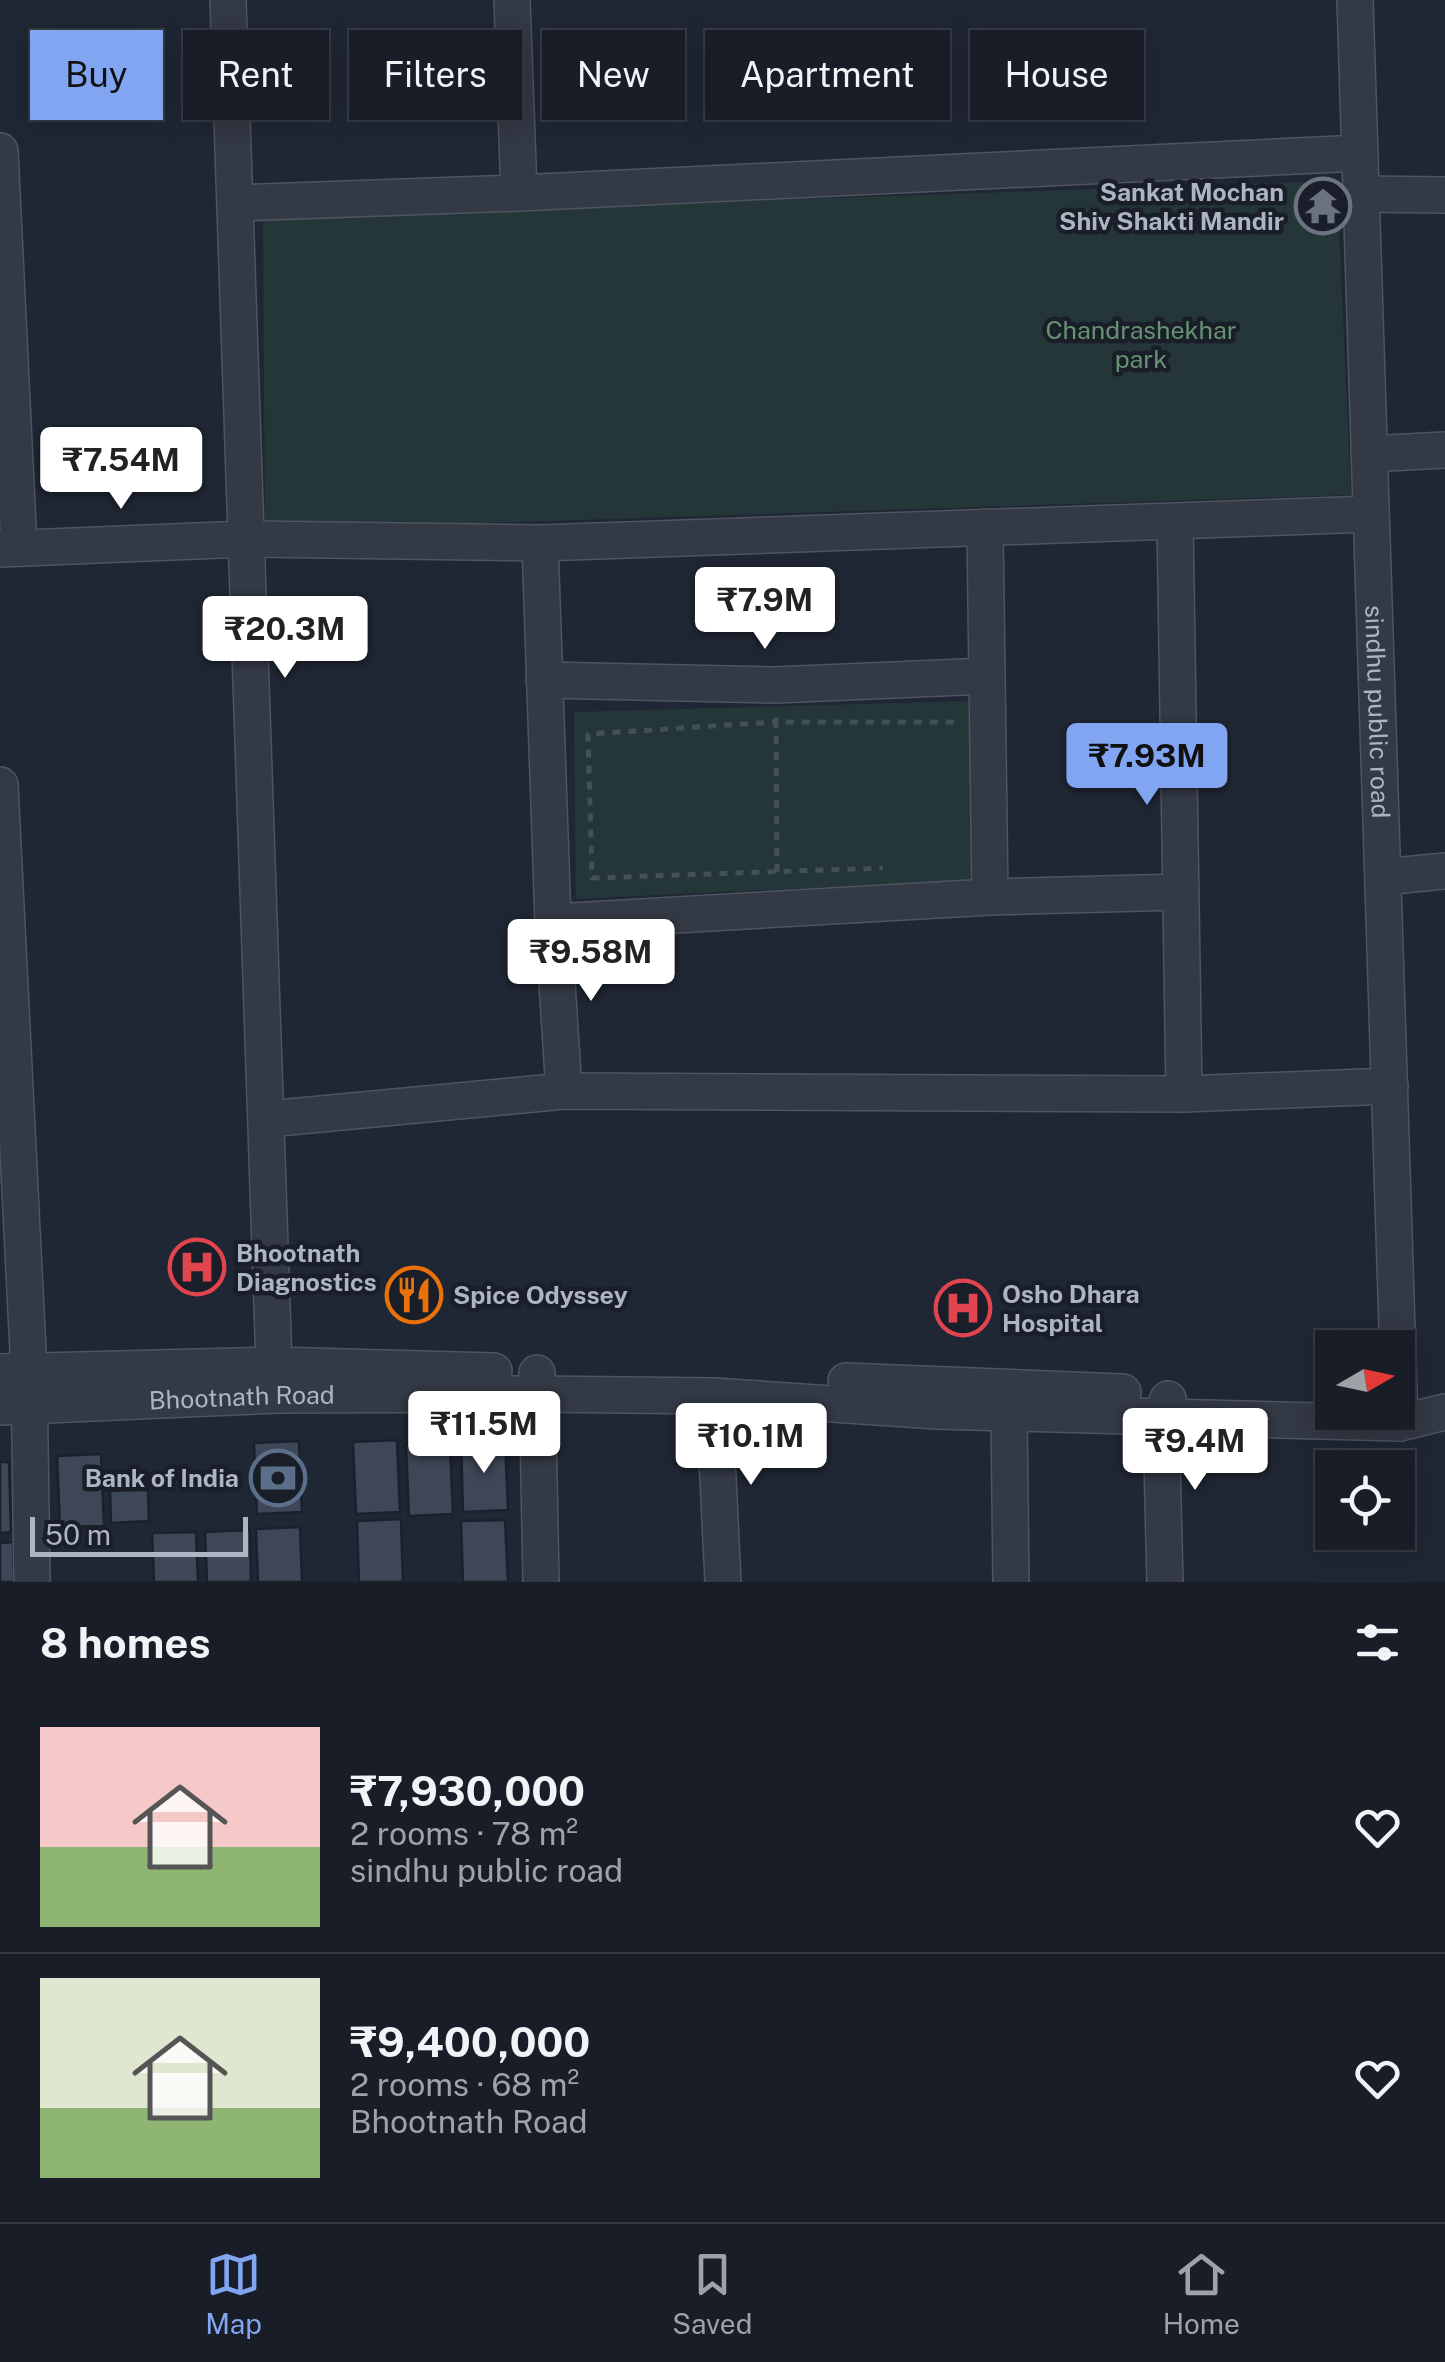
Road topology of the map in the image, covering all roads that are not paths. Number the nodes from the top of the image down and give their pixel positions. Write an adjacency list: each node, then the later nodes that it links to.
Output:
1 (228, 0): 9 (street)
2 (512, 0): 6 (street)
3 (1355, 0): 5 (street, sindhu public road)
4 (0, 150): 17 (street)
5 (1360, 153): 6 (street); 7 (street, sindhu public road)
6 (519, 193): 9 (street)
7 (1361, 194): 8 (street); 11 (street, sindhu public road)
8 (1445, 195)
9 (236, 203): 15 (street)
10 (1445, 450): 11 (street)
11 (1370, 454): 12 (street, sindhu public road)
12 (1372, 514): 13 (street); 22 (street, sindhu public road)
13 (1176, 520): 14 (street); 23 (street)
14 (985, 527): 16 (street); 18 (street)
15 (245, 540): 16 (street); 17 (street); 30 (street)
16 (540, 543): 19 (street)
17 (10, 548)
18 (987, 676): 19 (street); 24 (street)
19 (544, 680): 25 (street)
20 (0, 785): 26 (street)
21 (1445, 871): 22 (street)
22 (1383, 877): 27 (street, sindhu public road)
23 (1181, 892): 24 (street); 29 (street)
24 (990, 897): 25 (street)
25 (553, 922): 28 (street)
26 (4, 935): 31 (street)
27 (1390, 1086): 29 (street); 32 (street, sindhu public road)
28 (564, 1091): 29 (street); 30 (street)
29 (1184, 1094)
30 (268, 1119): 33 (street)
31 (9, 1148): 35 (street)
32 (1397, 1330)
33 (276, 1380): 34 (street, Bhootnath Road); 35 (street, Bhootnath Road)
34 (537, 1383): 36 (street, Bhootnath Road); 39 (street, Bhootnath Road); 46 (street)
35 (15, 1390): 45 (street)
36 (714, 1396): 44 (street, Bhootnath Road); 47 (street)
37 (1315, 1399): 39 (street, Bhootnath Road)
38 (1445, 1404): 40 (street, Bhootnath Road)
39 (1165, 1406): 41 (street, Bhootnath Road); 44 (street, Bhootnath Road); 49 (street)
40 (1415, 1406)
41 (1315, 1407)
42 (1415, 1409): 43 (street, Bhootnath Road)
43 (1445, 1412)
44 (1009, 1413): 48 (street)
45 (32, 1582)
46 (541, 1582)
47 (722, 1582)
48 (1011, 1582)
49 (1165, 1582)

